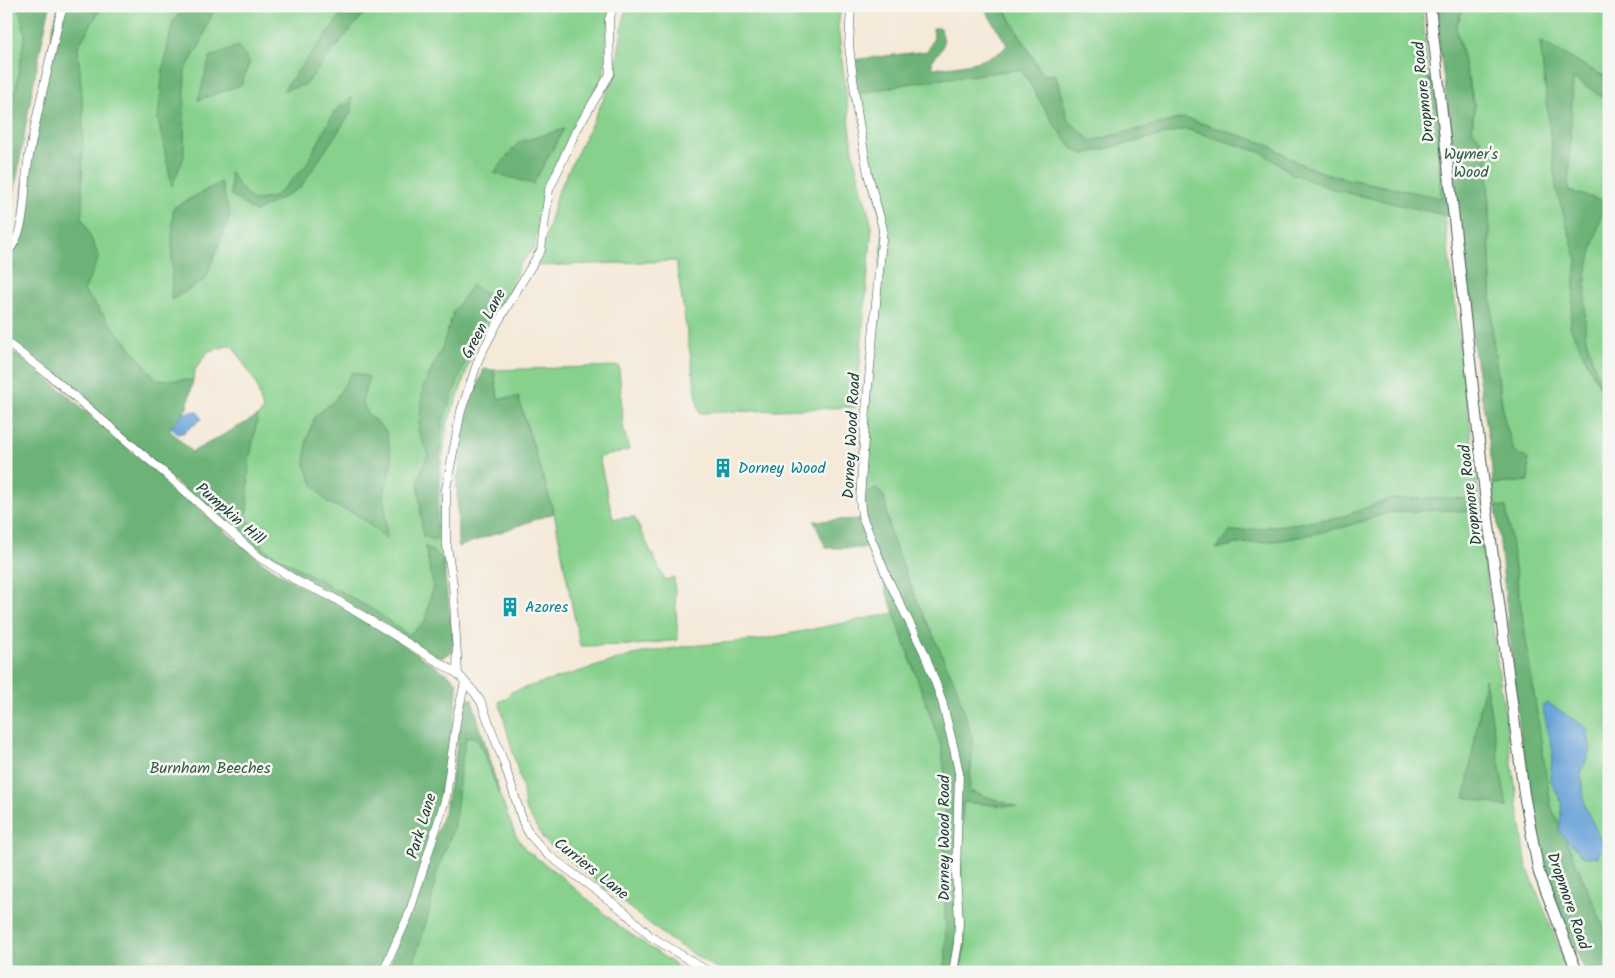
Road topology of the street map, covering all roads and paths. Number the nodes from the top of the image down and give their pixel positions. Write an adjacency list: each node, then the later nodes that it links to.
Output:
1 (64, 6): 5 (street)
2 (614, 6): 7 (street, Green Lane)
3 (851, 6): 11 (street, Dorney Wood Road)
4 (1430, 6): 12 (street, Dropmore Road)
5 (6, 254)
6 (6, 342): 7 (street, Pumpkin Hill)
7 (458, 674): 8 (street, Curriers Lane)
8 (465, 682): 9 (street, Park Lane); 10 (street, Curriers Lane)
9 (383, 972)
10 (709, 972)
11 (953, 972)
12 (1578, 972)

